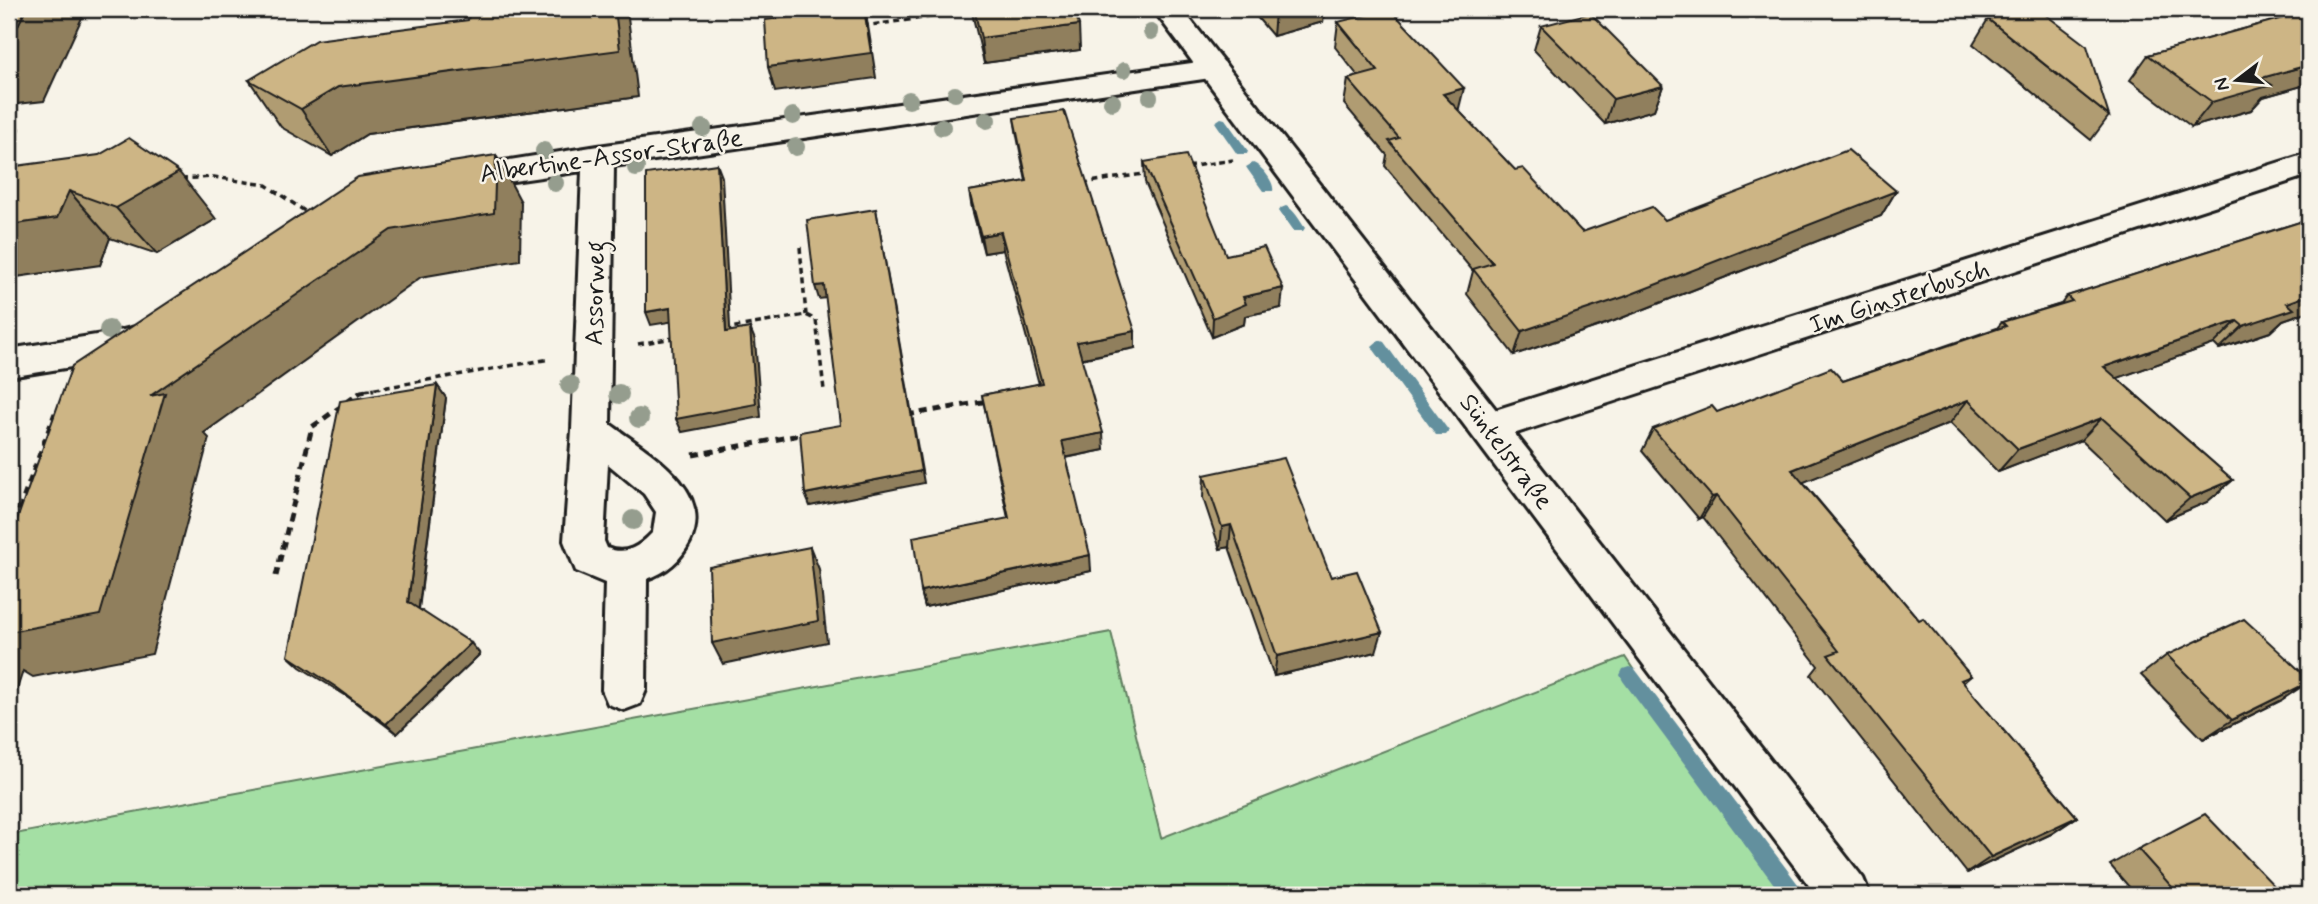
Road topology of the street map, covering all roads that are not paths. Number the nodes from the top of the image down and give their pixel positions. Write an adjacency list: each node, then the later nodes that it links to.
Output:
1 (1167, 9): 2 (street, Süntelstraße)
2 (1213, 69): 3 (street, Albertine-Assor-Straße); 8 (street, Süntelstraße)
3 (598, 156): 5 (street, Albertine-Assor-Straße); 9 (street, Assorweg)
4 (2309, 164): 8 (street, Im Ginsterbusch)
5 (426, 183)
6 (170, 325): 7 (street)
7 (9, 363)
8 (1489, 427): 12 (street, Süntelstraße)
9 (591, 430): 10 (street, Assorweg); 10 (street)
10 (626, 568): 11 (street)
11 (624, 690)
12 (1846, 895)

